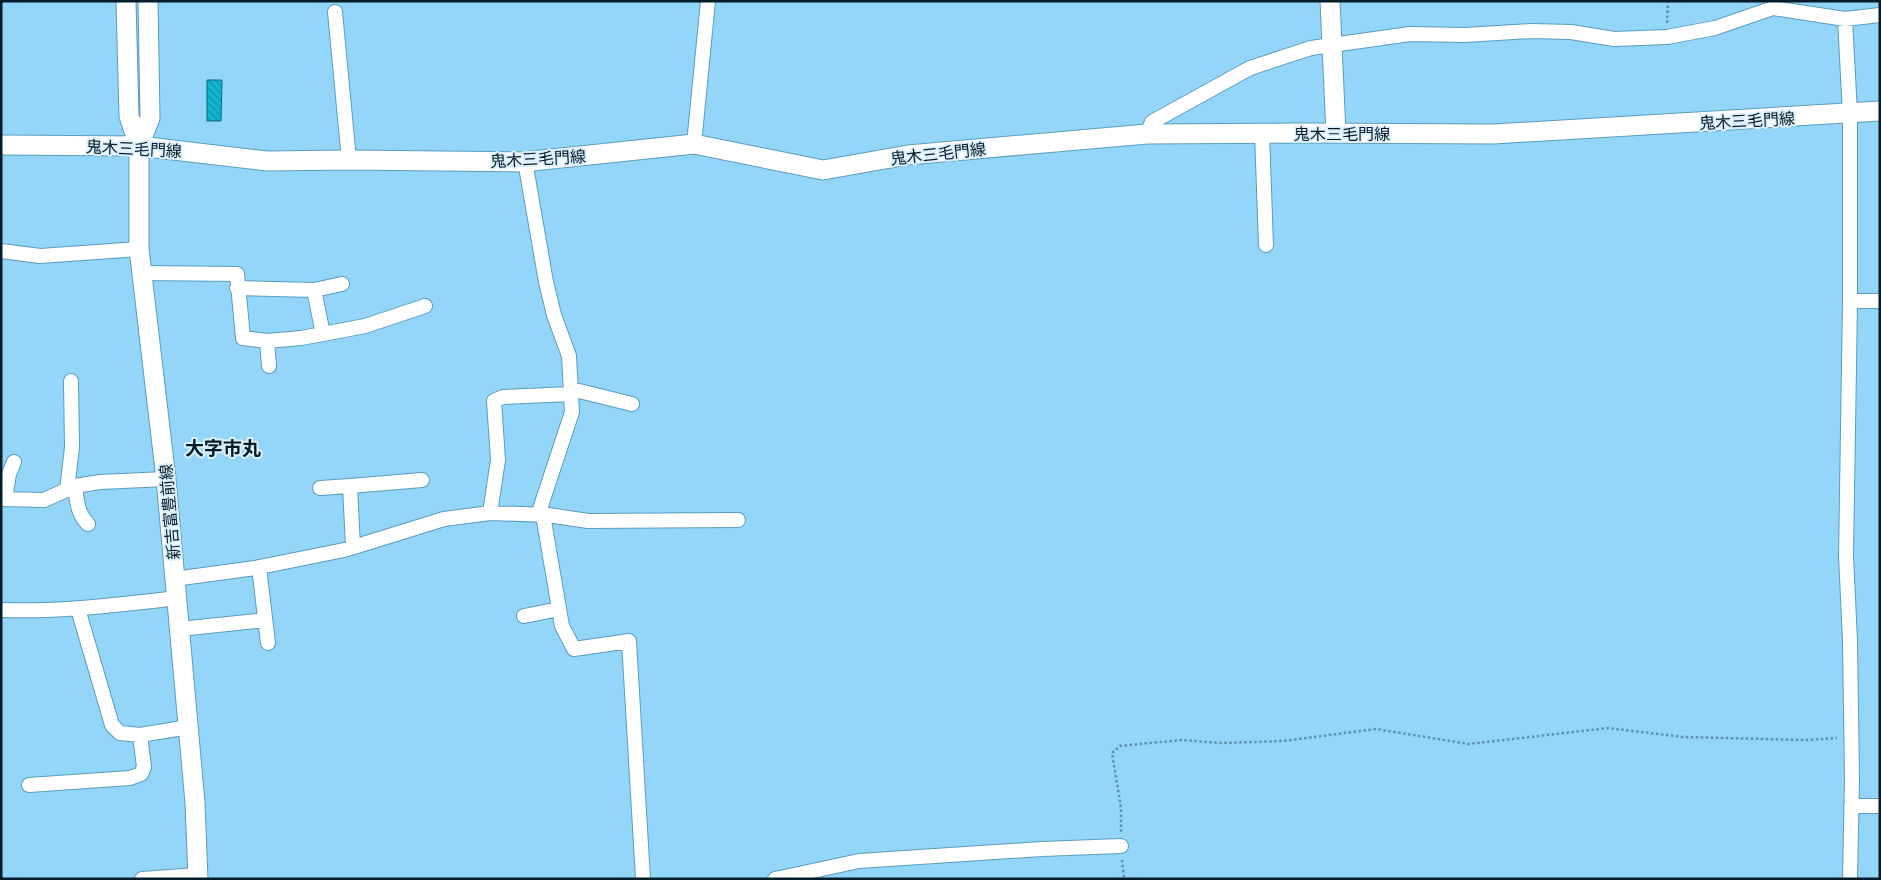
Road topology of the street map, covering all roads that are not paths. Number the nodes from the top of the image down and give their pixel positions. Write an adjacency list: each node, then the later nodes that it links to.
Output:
1 (126, 1): 16 (main road, 新吉富豊前線)
2 (148, 1): 16 (main road, 新吉富豊前線)
3 (708, 1): 14 (street)
4 (1330, 1): 8 (main road)
5 (335, 12): 17 (street)
6 (1880, 14): 7 (street)
7 (1845, 19): 8 (street); 10 (street)
8 (1332, 46): 12 (main road); 13 (street)
9 (1880, 111): 10 (main road, 鬼木三毛門線)
10 (1850, 114): 12 (main road, 鬼木三毛門線); 26 (street)
11 (1262, 133): 12 (main road, 鬼木三毛門線); 13 (main road, 鬼木三毛門線); 19 (street)
12 (1336, 133)
13 (1147, 134): 14 (main road, 鬼木三毛門線)
14 (694, 144): 18 (main road, 鬼木三毛門線)
15 (1, 145): 16 (main road, 鬼木三毛門線)
16 (139, 146): 17 (main road, 鬼木三毛門線); 20 (main road, 新吉富豊前線)
17 (349, 160): 18 (main road, 鬼木三毛門線)
18 (526, 161): 33 (street)
19 (1266, 245)
20 (140, 249): 21 (street); 22 (main road, 新吉富豊前線)
21 (1, 250)
22 (142, 273): 24 (street); 36 (main road, 新吉富豊前線)
23 (342, 284): 25 (street)
24 (237, 288): 25 (street); 30 (street)
25 (314, 290): 29 (street)
26 (1850, 301): 27 (street); 60 (street)
27 (1880, 301)
28 (424, 306): 29 (street)
29 (323, 334): 30 (street)
30 (267, 341): 31 (street)
31 (269, 366)
32 (70, 381): 39 (street)
33 (571, 392): 34 (street); 42 (street); 43 (street)
34 (632, 404)
35 (14, 462): 41 (street)
36 (166, 479): 39 (street); 48 (main road, 新吉富豊前線)
37 (422, 480): 38 (street)
38 (350, 486): 40 (street); 46 (street)
39 (71, 488): 41 (street); 45 (street)
40 (320, 488)
41 (3, 499)
42 (490, 513): 43 (street); 46 (street)
43 (541, 515): 44 (street); 51 (street)
44 (738, 520)
45 (88, 524)
46 (353, 547): 47 (street)
47 (259, 568): 48 (street); 54 (street)
48 (174, 579): 49 (main road, 新吉富豊前線)
49 (177, 598): 50 (street); 55 (main road, 新吉富豊前線)
50 (78, 609): 52 (street); 58 (street)
51 (560, 609): 53 (street); 65 (street)
52 (1, 610)
53 (524, 616)
54 (265, 620): 55 (street); 56 (street)
55 (180, 629): 57 (main road, 新吉富豊前線)
56 (268, 643)
57 (188, 727): 58 (street); 63 (main road, 新吉富豊前線)
58 (140, 735): 59 (street)
59 (29, 785)
60 (1851, 806): 61 (street); 67 (street)
61 (1880, 806)
62 (1121, 846): 66 (street)
63 (198, 877): 64 (street)
64 (142, 879)
65 (643, 879)
66 (775, 879)
67 (1850, 879)

